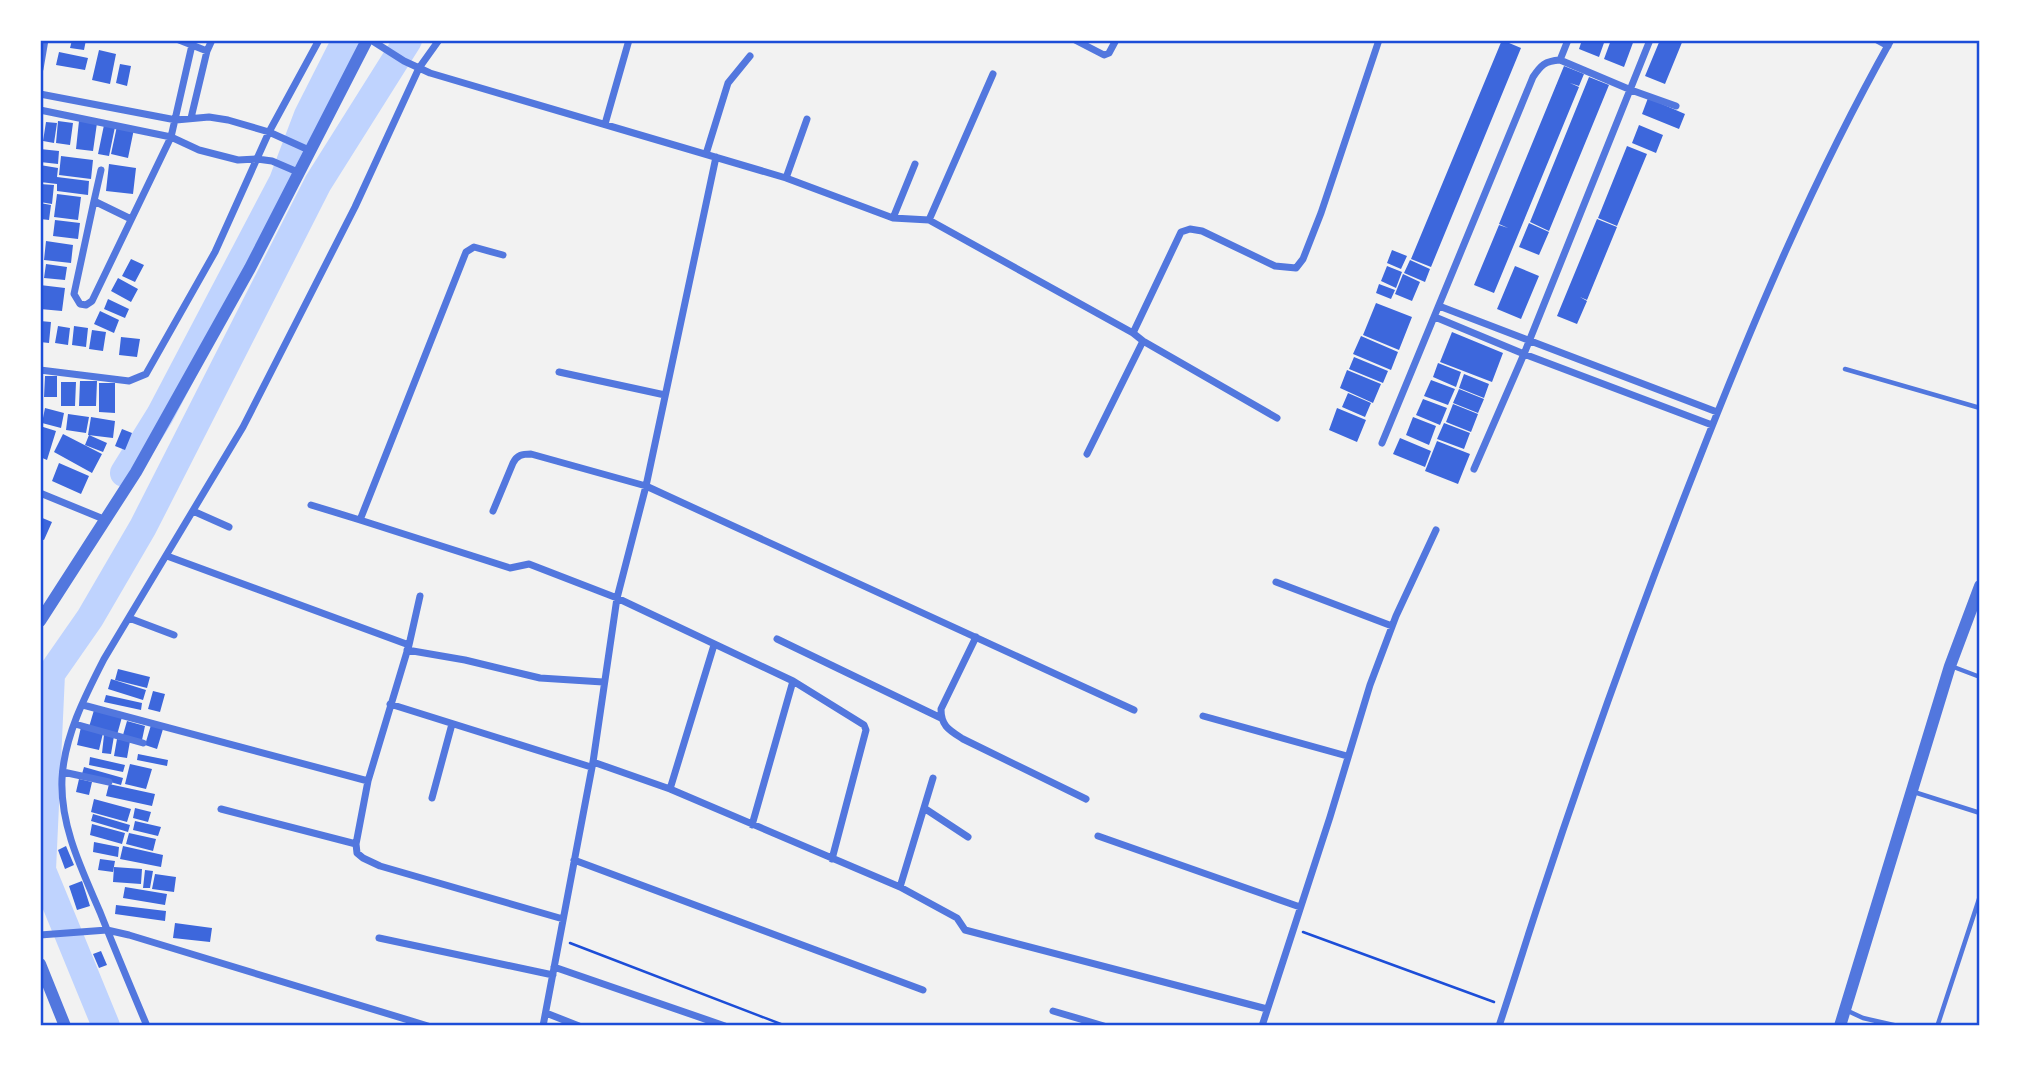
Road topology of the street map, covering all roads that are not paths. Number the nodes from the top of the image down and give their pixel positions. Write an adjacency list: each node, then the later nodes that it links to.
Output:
1 (179, 40): 15 (street)
2 (212, 40): 16 (street)
3 (319, 40): 30 (street)
4 (439, 40): 19 (street)
5 (629, 40): 29 (street)
6 (1074, 40): 7 (street)
7 (1116, 40)
8 (1379, 40): 47 (street)
9 (1569, 40): 18 (street)
10 (1650, 40): 22 (street)
11 (1877, 40): 14 (street)
12 (372, 42): 19 (street); 32 (street)
13 (43, 43): 20 (street)
14 (1890, 43): 56 (street)
15 (192, 45): 16 (street); 28 (street)
16 (207, 51): 26 (street)
17 (750, 56): 33 (street)
18 (1560, 60): 22 (street); 45 (street)
19 (419, 68): 29 (street); 65 (street)
20 (40, 69)
21 (993, 74): 43 (street)
22 (1631, 90): 24 (street); 49 (street)
23 (40, 94): 28 (street)
24 (1676, 106)
25 (40, 110): 31 (street)
26 (191, 118): 28 (street); 30 (street)
27 (807, 119): 39 (street)
28 (176, 120): 31 (street)
29 (605, 124): 33 (street)
30 (269, 132): 32 (street); 35 (street)
31 (172, 137): 35 (street); 42 (street)
32 (307, 150): 38 (street)
33 (706, 154): 34 (street)
34 (716, 157): 39 (street); 54 (street)
35 (257, 159): 38 (street); 52 (street)
36 (915, 164): 41 (street)
37 (101, 170): 40 (street)
38 (297, 172): 67 (street)
39 (786, 178): 41 (street)
40 (93, 201): 42 (street); 42 (street)
41 (893, 218): 43 (street)
42 (131, 219)
43 (929, 220): 47 (street)
44 (503, 254): 68 (street)
45 (1439, 306): 46 (street); 49 (street)
46 (1434, 317): 50 (street); 59 (street)
47 (1133, 333): 48 (street)
48 (1143, 341): 57 (street); 60 (street)
49 (1528, 341): 50 (street); 56 (street)
50 (1524, 354): 58 (street); 61 (street)
51 (1844, 369): 55 (lane)
52 (40, 370)
53 (559, 372): 54 (street)
54 (664, 396): 62 (street)
55 (1980, 408)
56 (1717, 412): 58 (street)
57 (1277, 418)
58 (1712, 425): 137 (street)
59 (1382, 443)
60 (1087, 454)
61 (1474, 470)
62 (646, 486): 66 (street); 75 (street); 80 (street)
63 (40, 493): 67 (street)
64 (311, 505): 68 (street)
65 (193, 511): 69 (street); 71 (street)
66 (494, 511)
67 (106, 520): 77 (street)
68 (360, 520): 75 (street)
69 (229, 527)
70 (1436, 530): 78 (street)
71 (167, 556): 76 (street); 83 (street)
72 (1276, 582): 78 (street)
73 (1978, 592): 84 (street)
74 (420, 596): 83 (street)
75 (617, 598): 82 (street); 87 (street)
76 (129, 618): 79 (street); 89 (street)
77 (40, 621)
78 (1392, 626): 96 (street)
79 (174, 635)
80 (976, 637): 90 (street); 92 (street)
81 (777, 639): 92 (street)
82 (714, 645): 86 (street); 102 (street)
83 (408, 648): 87 (street); 88 (street)
84 (1950, 666): 85 (lane); 103 (street)
85 (1980, 677)
86 (793, 681): 109 (street); 113 (street)
87 (603, 682): 97 (street)
88 (390, 704): 94 (street); 100 (street)
89 (83, 705): 93 (street); 100 (street)
90 (1134, 710)
91 (1203, 716): 96 (street)
92 (941, 718): 105 (street)
93 (75, 724): 95 (street); 98 (street)
94 (452, 724): 97 (street); 104 (street)
95 (143, 743)
96 (1348, 756): 117 (street)
97 (592, 764): 102 (street); 114 (street)
98 (63, 772): 101 (street); 119 (street)
99 (933, 778): 106 (street)
100 (368, 781): 112 (street)
101 (109, 782)
102 (670, 789): 109 (street)
103 (1912, 792): 108 (lane); 127 (street)
104 (432, 798)
105 (1086, 799)
106 (924, 808): 111 (street); 115 (street)
107 (221, 809): 112 (street)
108 (1980, 813)
109 (752, 825): 113 (street)
110 (1098, 836): 117 (street)
111 (968, 837)
112 (356, 844): 118 (street)
113 (832, 859): 115 (street)
114 (574, 860): 118 (street); 124 (street)
115 (900, 887): 125 (street)
116 (1980, 896): 140 (lane)
117 (1300, 907): 125 (street)
118 (563, 919): 123 (street)
119 (107, 930): 120 (street); 130 (street); 131 (street)
120 (40, 935)
121 (379, 938): 123 (street)
122 (40, 964): 129 (street)
123 (553, 971): 128 (street); 134 (street)
124 (923, 990)
125 (1267, 1009): 136 (street)
126 (1053, 1010): 135 (street)
127 (1845, 1010): 138 (street); 139 (lane)
128 (546, 1013): 132 (street); 133 (street)
129 (65, 1026)
130 (147, 1026)
131 (428, 1026)
132 (543, 1026)
133 (579, 1026)
134 (725, 1026)
135 (1104, 1026)
136 (1262, 1026)
137 (1499, 1026)
138 (1840, 1026)
139 (1898, 1026)
140 (1934, 1026)

